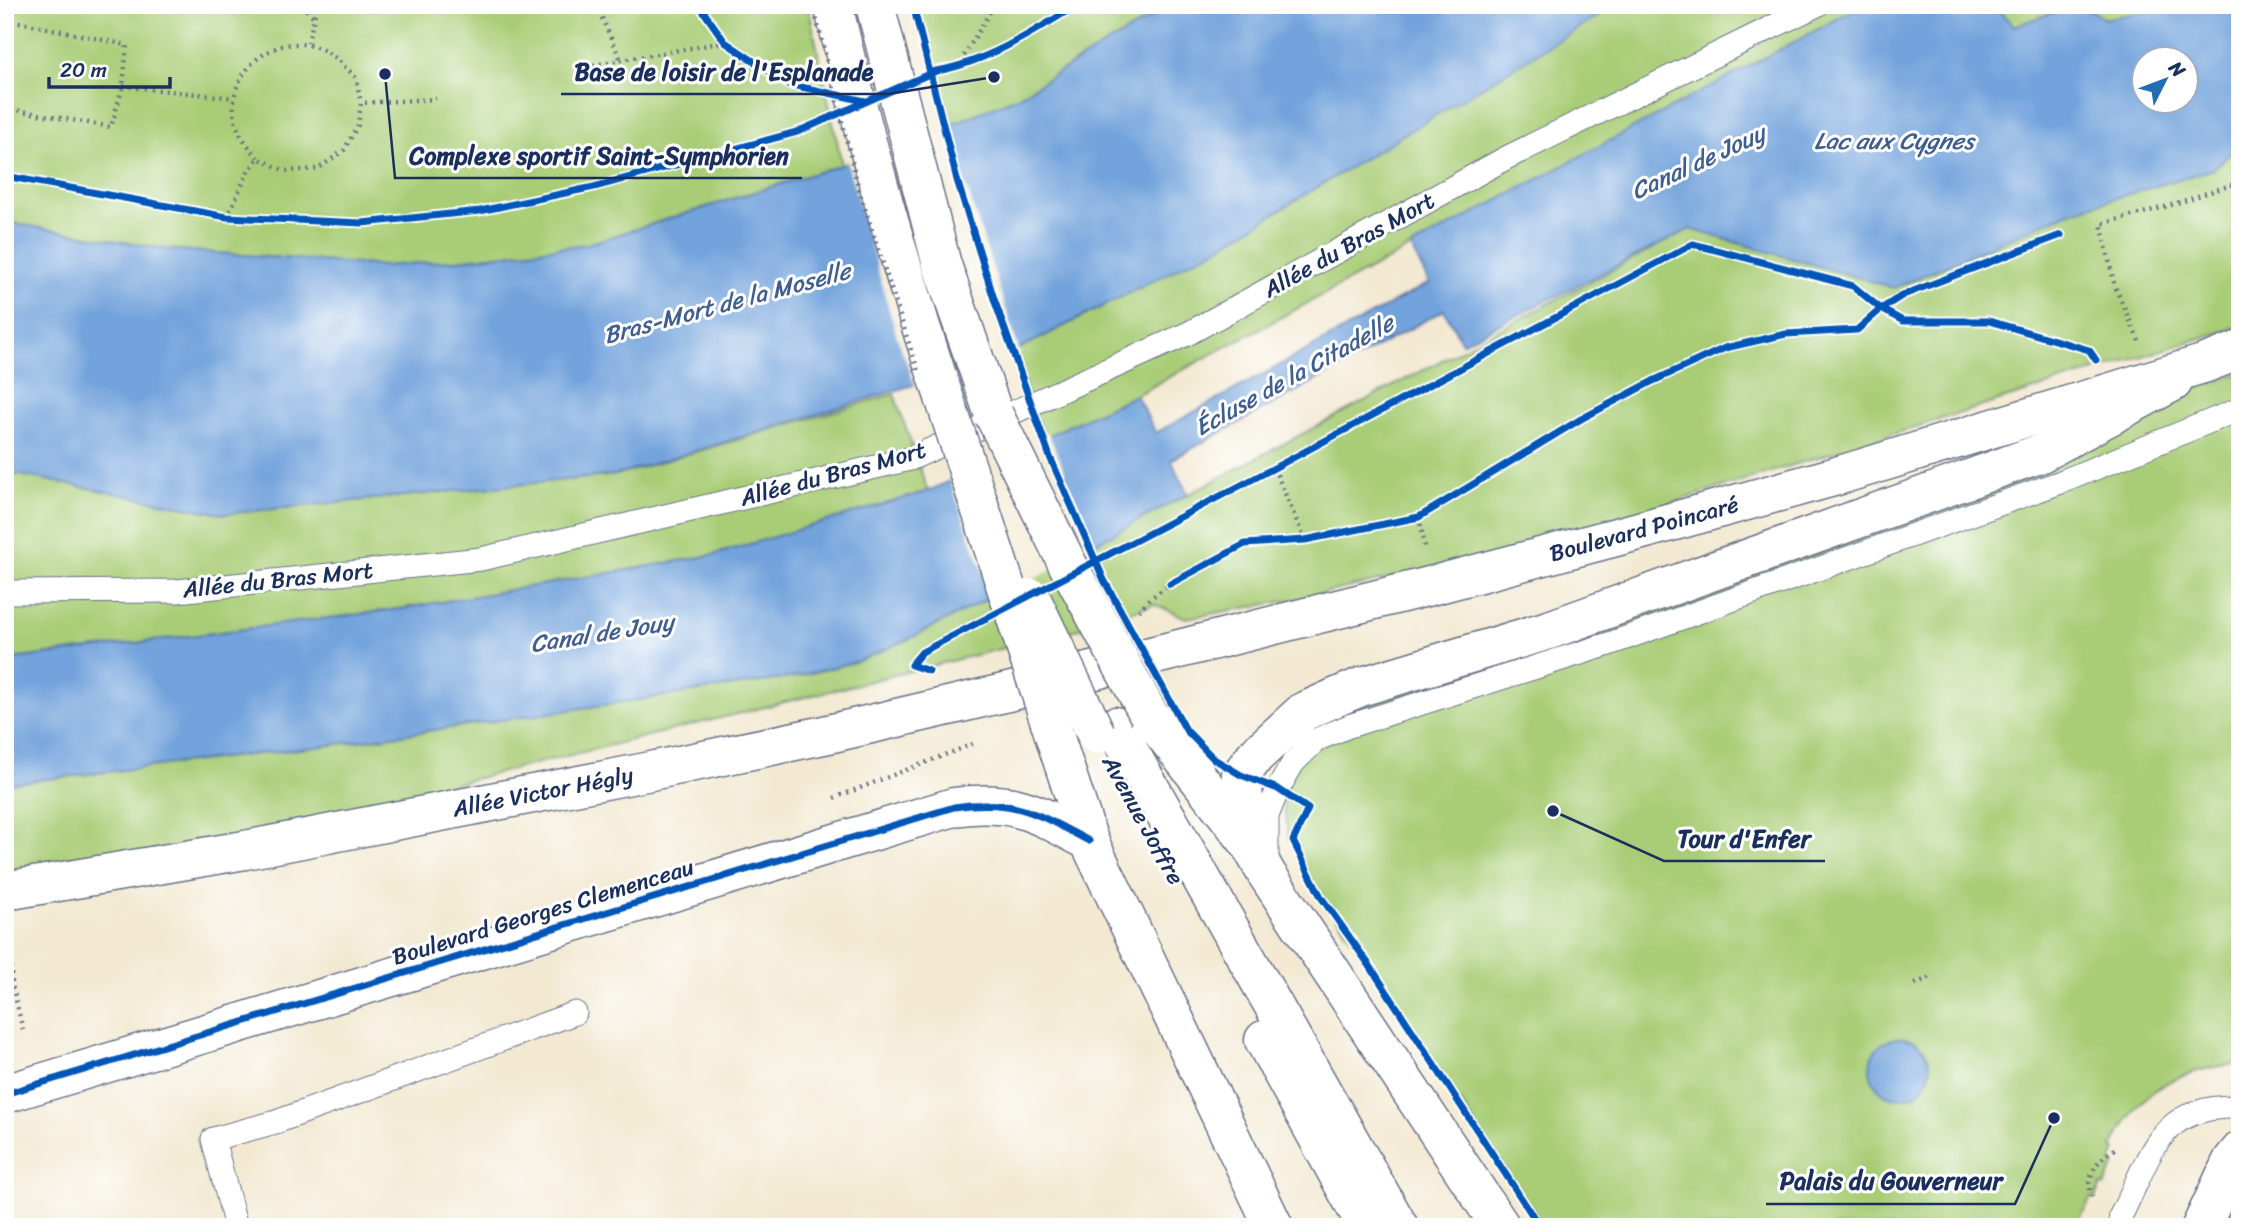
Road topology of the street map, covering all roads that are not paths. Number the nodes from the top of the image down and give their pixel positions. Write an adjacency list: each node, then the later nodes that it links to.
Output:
1 (1817, 5): 7 (lane, Allée du Bras Mort)
2 (888, 7): 9 (main road, bridge)
3 (827, 10): 5 (main road)
4 (2223, 356): 8 (main road, Boulevard Poincaré); 11 (main road, Boulevard Poincaré)
5 (932, 390): 9 (main road, Avenue Joffre, bridge); 10 (main road, bridge)
6 (2240, 409): 11 (lane)
7 (5, 592)
8 (1077, 676): 12 (main road, Allée Victor Hégly)
9 (1120, 725): 11 (main road); 19 (main road, Avenue Joffre); 20 (main road, Avenue Joffre)
10 (1090, 841): 14 (main road, Boulevard Georges Clemenceau); 18 (main road)
11 (1258, 858): 21 (main road)
12 (5, 891)
13 (575, 1013): 17 (lane)
14 (5, 1094)
15 (2240, 1107): 22 (lane)
16 (2240, 1152): 23 (main road)
17 (236, 1227)
18 (1275, 1227)
19 (1367, 1227)
20 (1399, 1227)
21 (1501, 1227)
22 (2119, 1227)
23 (2201, 1227)

